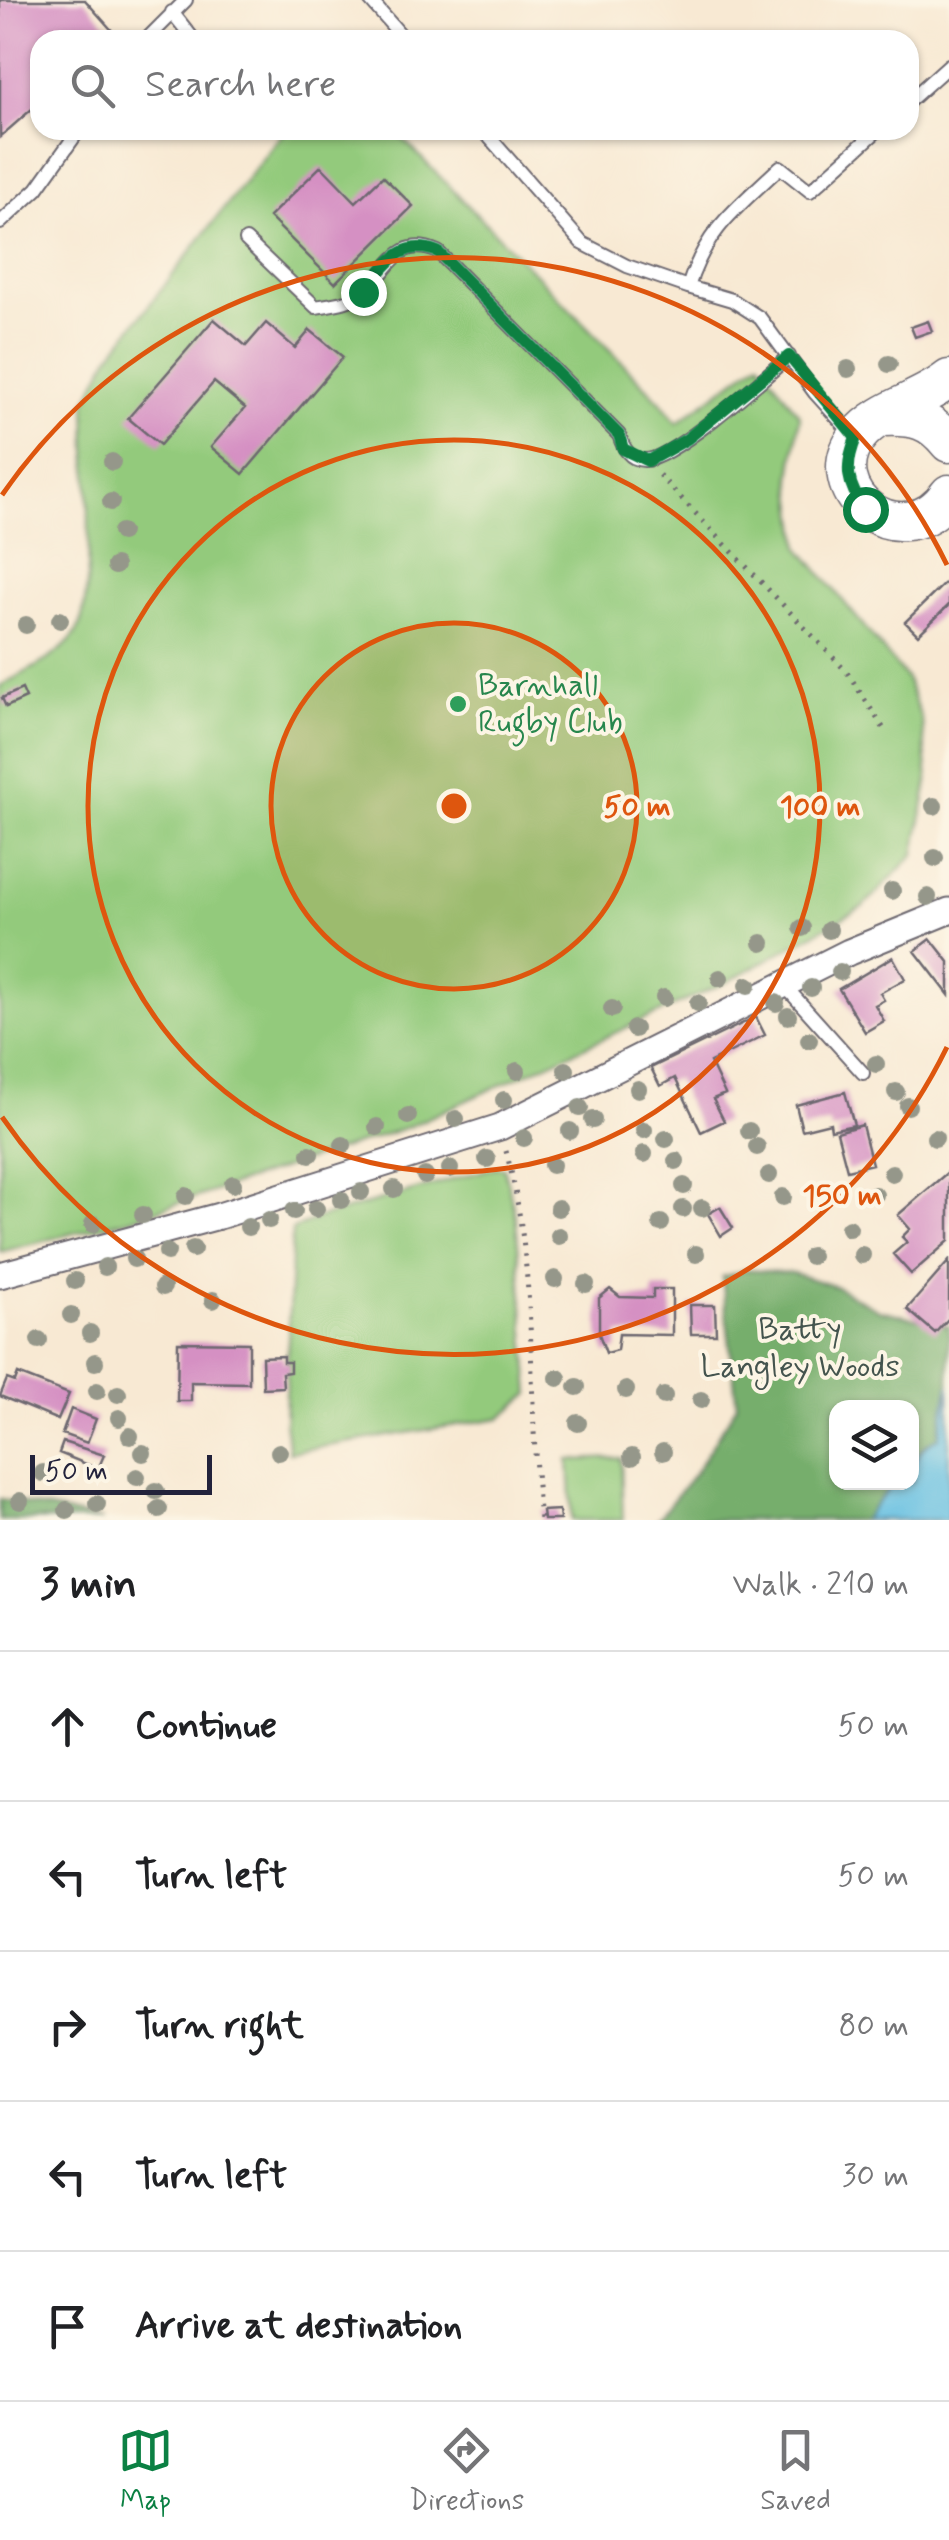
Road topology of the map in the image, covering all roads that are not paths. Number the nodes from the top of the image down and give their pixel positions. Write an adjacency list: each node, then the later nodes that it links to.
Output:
1 (186, 0): 3 (lane)
2 (370, 0): 6 (lane)
3 (172, 12): 4 (lane); 5 (lane)
4 (155, 30)
5 (186, 30)
6 (396, 30)
7 (949, 65): 8 (lane)
8 (919, 93)
9 (72, 140): 12 (lane)
10 (493, 140): 14 (lane)
11 (867, 140): 14 (lane)
12 (0, 223)
13 (246, 240): 15 (lane)
14 (688, 286): 15 (lane)
15 (789, 356): 17 (lane)
16 (949, 379): 17 (main road)
17 (870, 427): 18 (main road); 19 (main road)
18 (949, 443)
19 (941, 515)
20 (949, 911): 21 (street)
21 (784, 985): 22 (lane); 23 (street)
22 (863, 1073)
23 (0, 1276)

